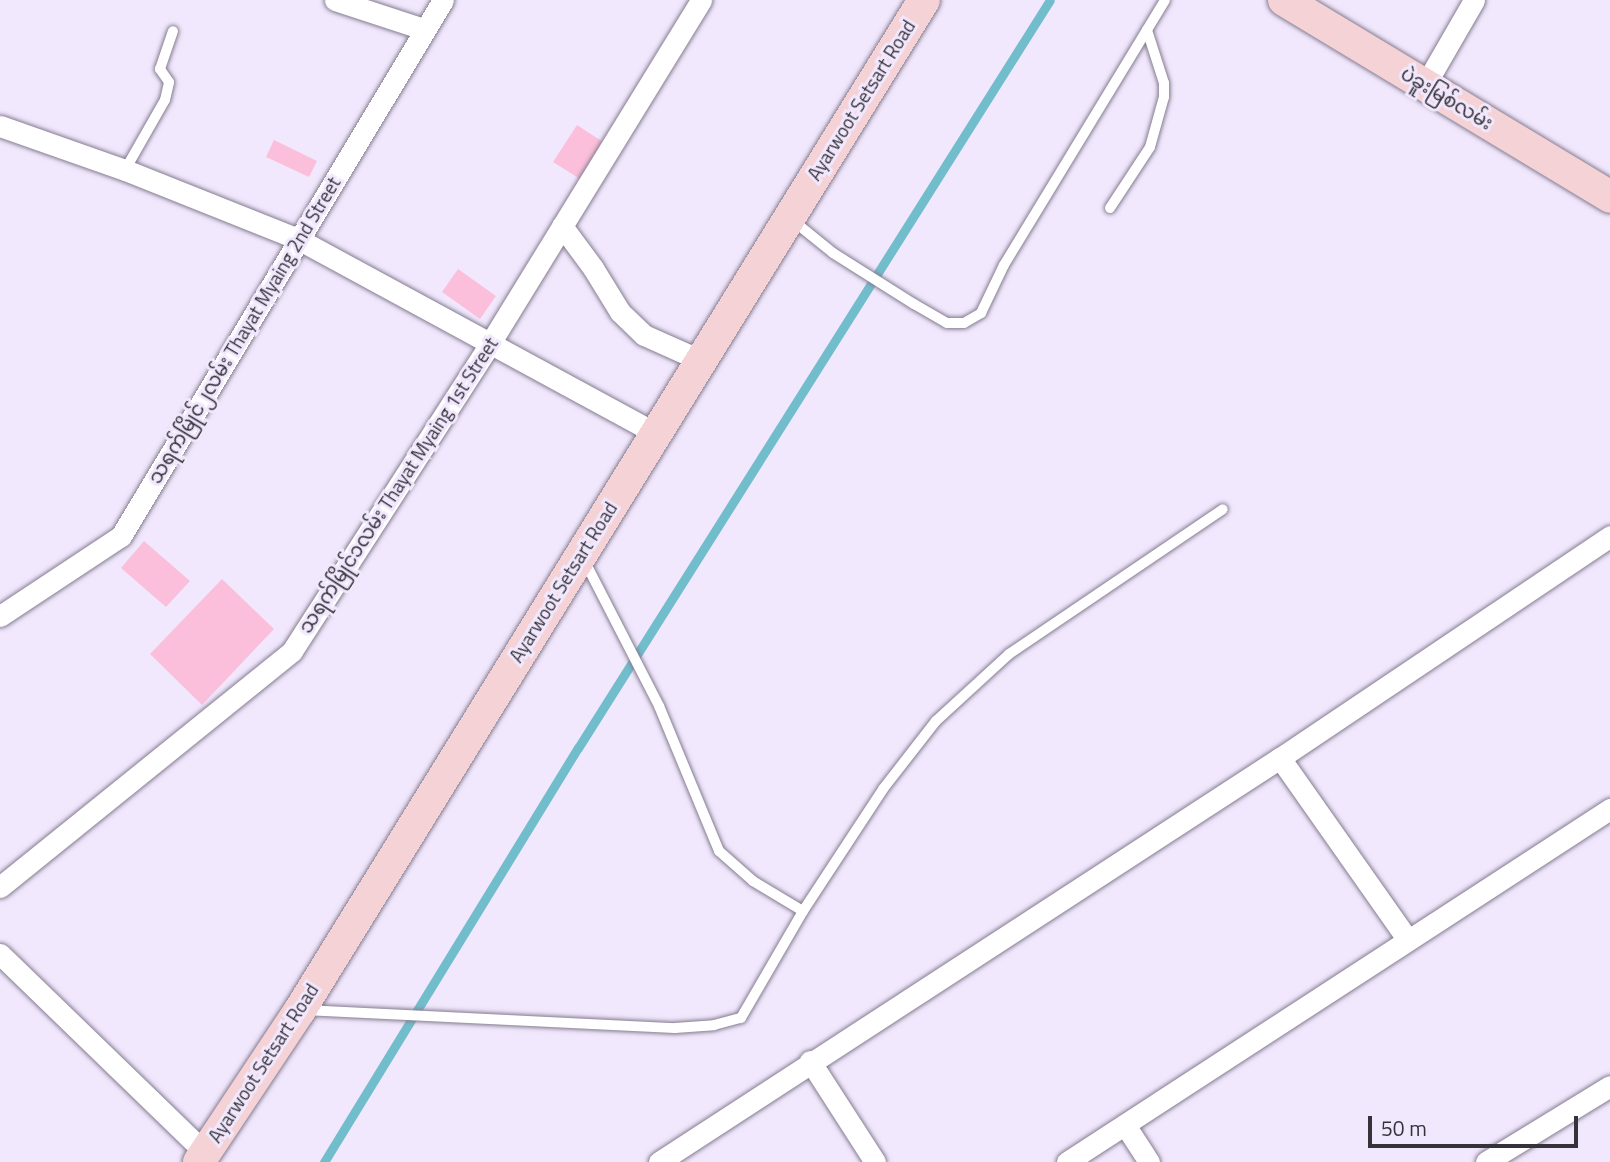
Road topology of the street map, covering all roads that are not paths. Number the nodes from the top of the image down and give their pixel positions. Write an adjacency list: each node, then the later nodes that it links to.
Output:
1 (335, 0): 8 (street)
2 (443, 0): 8 (street, သရက်မြိုင်၂လမ်း Thayat Myaing 2nd Street)
3 (701, 0): 17 (street, သရက်မြိုင်၁လမ်း Thayat Myaing 1st Street)
4 (923, 0): 16 (main road, Ayarwoot Setsart Road)
5 (1165, 0): 10 (lane)
6 (1284, 0): 11 (main road, ပဲခူးမြစ်လမ်း)
7 (1474, 0): 11 (street)
8 (423, 29): 18 (street, သရက်မြိုင်၂လမ်း Thayat Myaing 2nd Street)
9 (173, 30): 13 (lane)
10 (1147, 30): 15 (lane); 16 (lane)
11 (1425, 85): 14 (main road, ပဲခူးမြစ်လမ်း)
12 (0, 126): 13 (street)
13 (125, 170): 18 (street)
14 (1609, 194)
15 (1110, 208)
16 (789, 217): 20 (main road, Ayarwoot Setsart Road)
17 (562, 226): 19 (street, သရက်မြိုင်၁လမ်း Thayat Myaing 1st Street); 20 (street)
18 (298, 239): 19 (street); 25 (street, သရက်မြိုင်၂လမ်း Thayat Myaing 2nd Street)
19 (489, 345): 21 (street); 28 (street, သရက်မြိုင်၁လမ်း Thayat Myaing 1st Street)
20 (700, 360): 21 (main road, Ayarwoot Setsart Road)
21 (655, 433): 24 (main road, Ayarwoot Setsart Road)
22 (1223, 509): 29 (lane)
23 (1610, 536): 26 (street)
24 (580, 553): 29 (lane); 32 (main road, Ayarwoot Setsart Road)
25 (0, 616)
26 (1280, 758): 30 (street); 33 (street)
27 (1610, 809): 30 (street)
28 (0, 887)
29 (803, 911): 32 (lane)
30 (1407, 939): 35 (street)
31 (0, 954): 36 (street)
32 (300, 1010): 36 (main road, Ayarwoot Setsart Road)
33 (810, 1061): 37 (street); 38 (street)
34 (1610, 1086): 41 (street)
35 (1125, 1125): 39 (street); 40 (street)
36 (202, 1157)
37 (659, 1162)
38 (875, 1162)
39 (1067, 1162)
40 (1149, 1162)
41 (1486, 1162)

